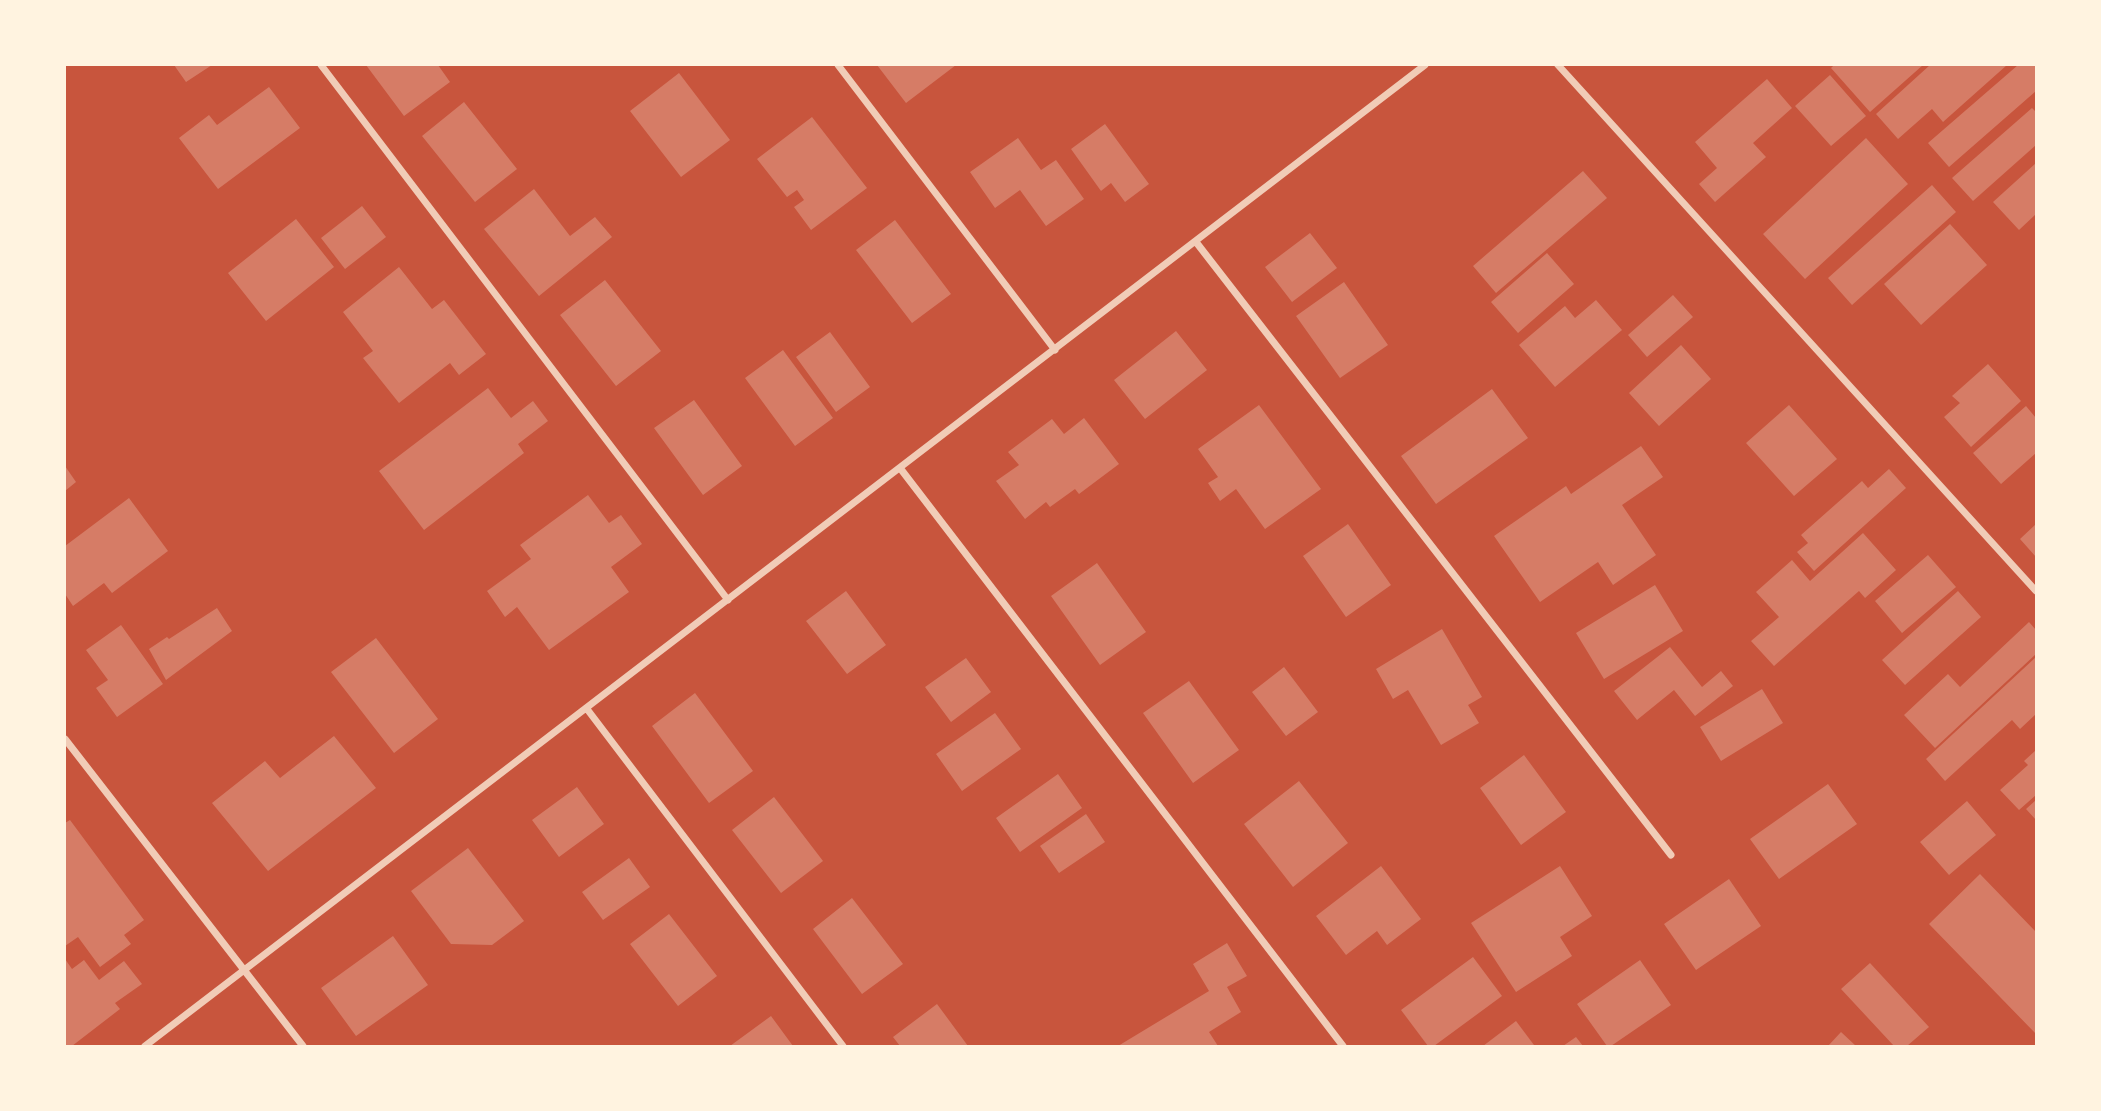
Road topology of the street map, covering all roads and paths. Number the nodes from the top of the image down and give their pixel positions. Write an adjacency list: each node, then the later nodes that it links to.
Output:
1 (321, 65): 9 (street)
2 (838, 65): 6 (street)
3 (1425, 65): 5 (street)
4 (1558, 65): 8 (street)
5 (1196, 242): 6 (street); 12 (street)
6 (1055, 350): 7 (street)
7 (900, 468): 9 (street); 17 (street)
8 (2036, 591)
9 (728, 600): 10 (street)
10 (587, 709): 13 (street); 16 (street)
11 (65, 739): 13 (street)
12 (1671, 855)
13 (245, 970): 14 (street); 15 (street)
14 (145, 1046)
15 (303, 1046)
16 (843, 1046)
17 (1343, 1046)

